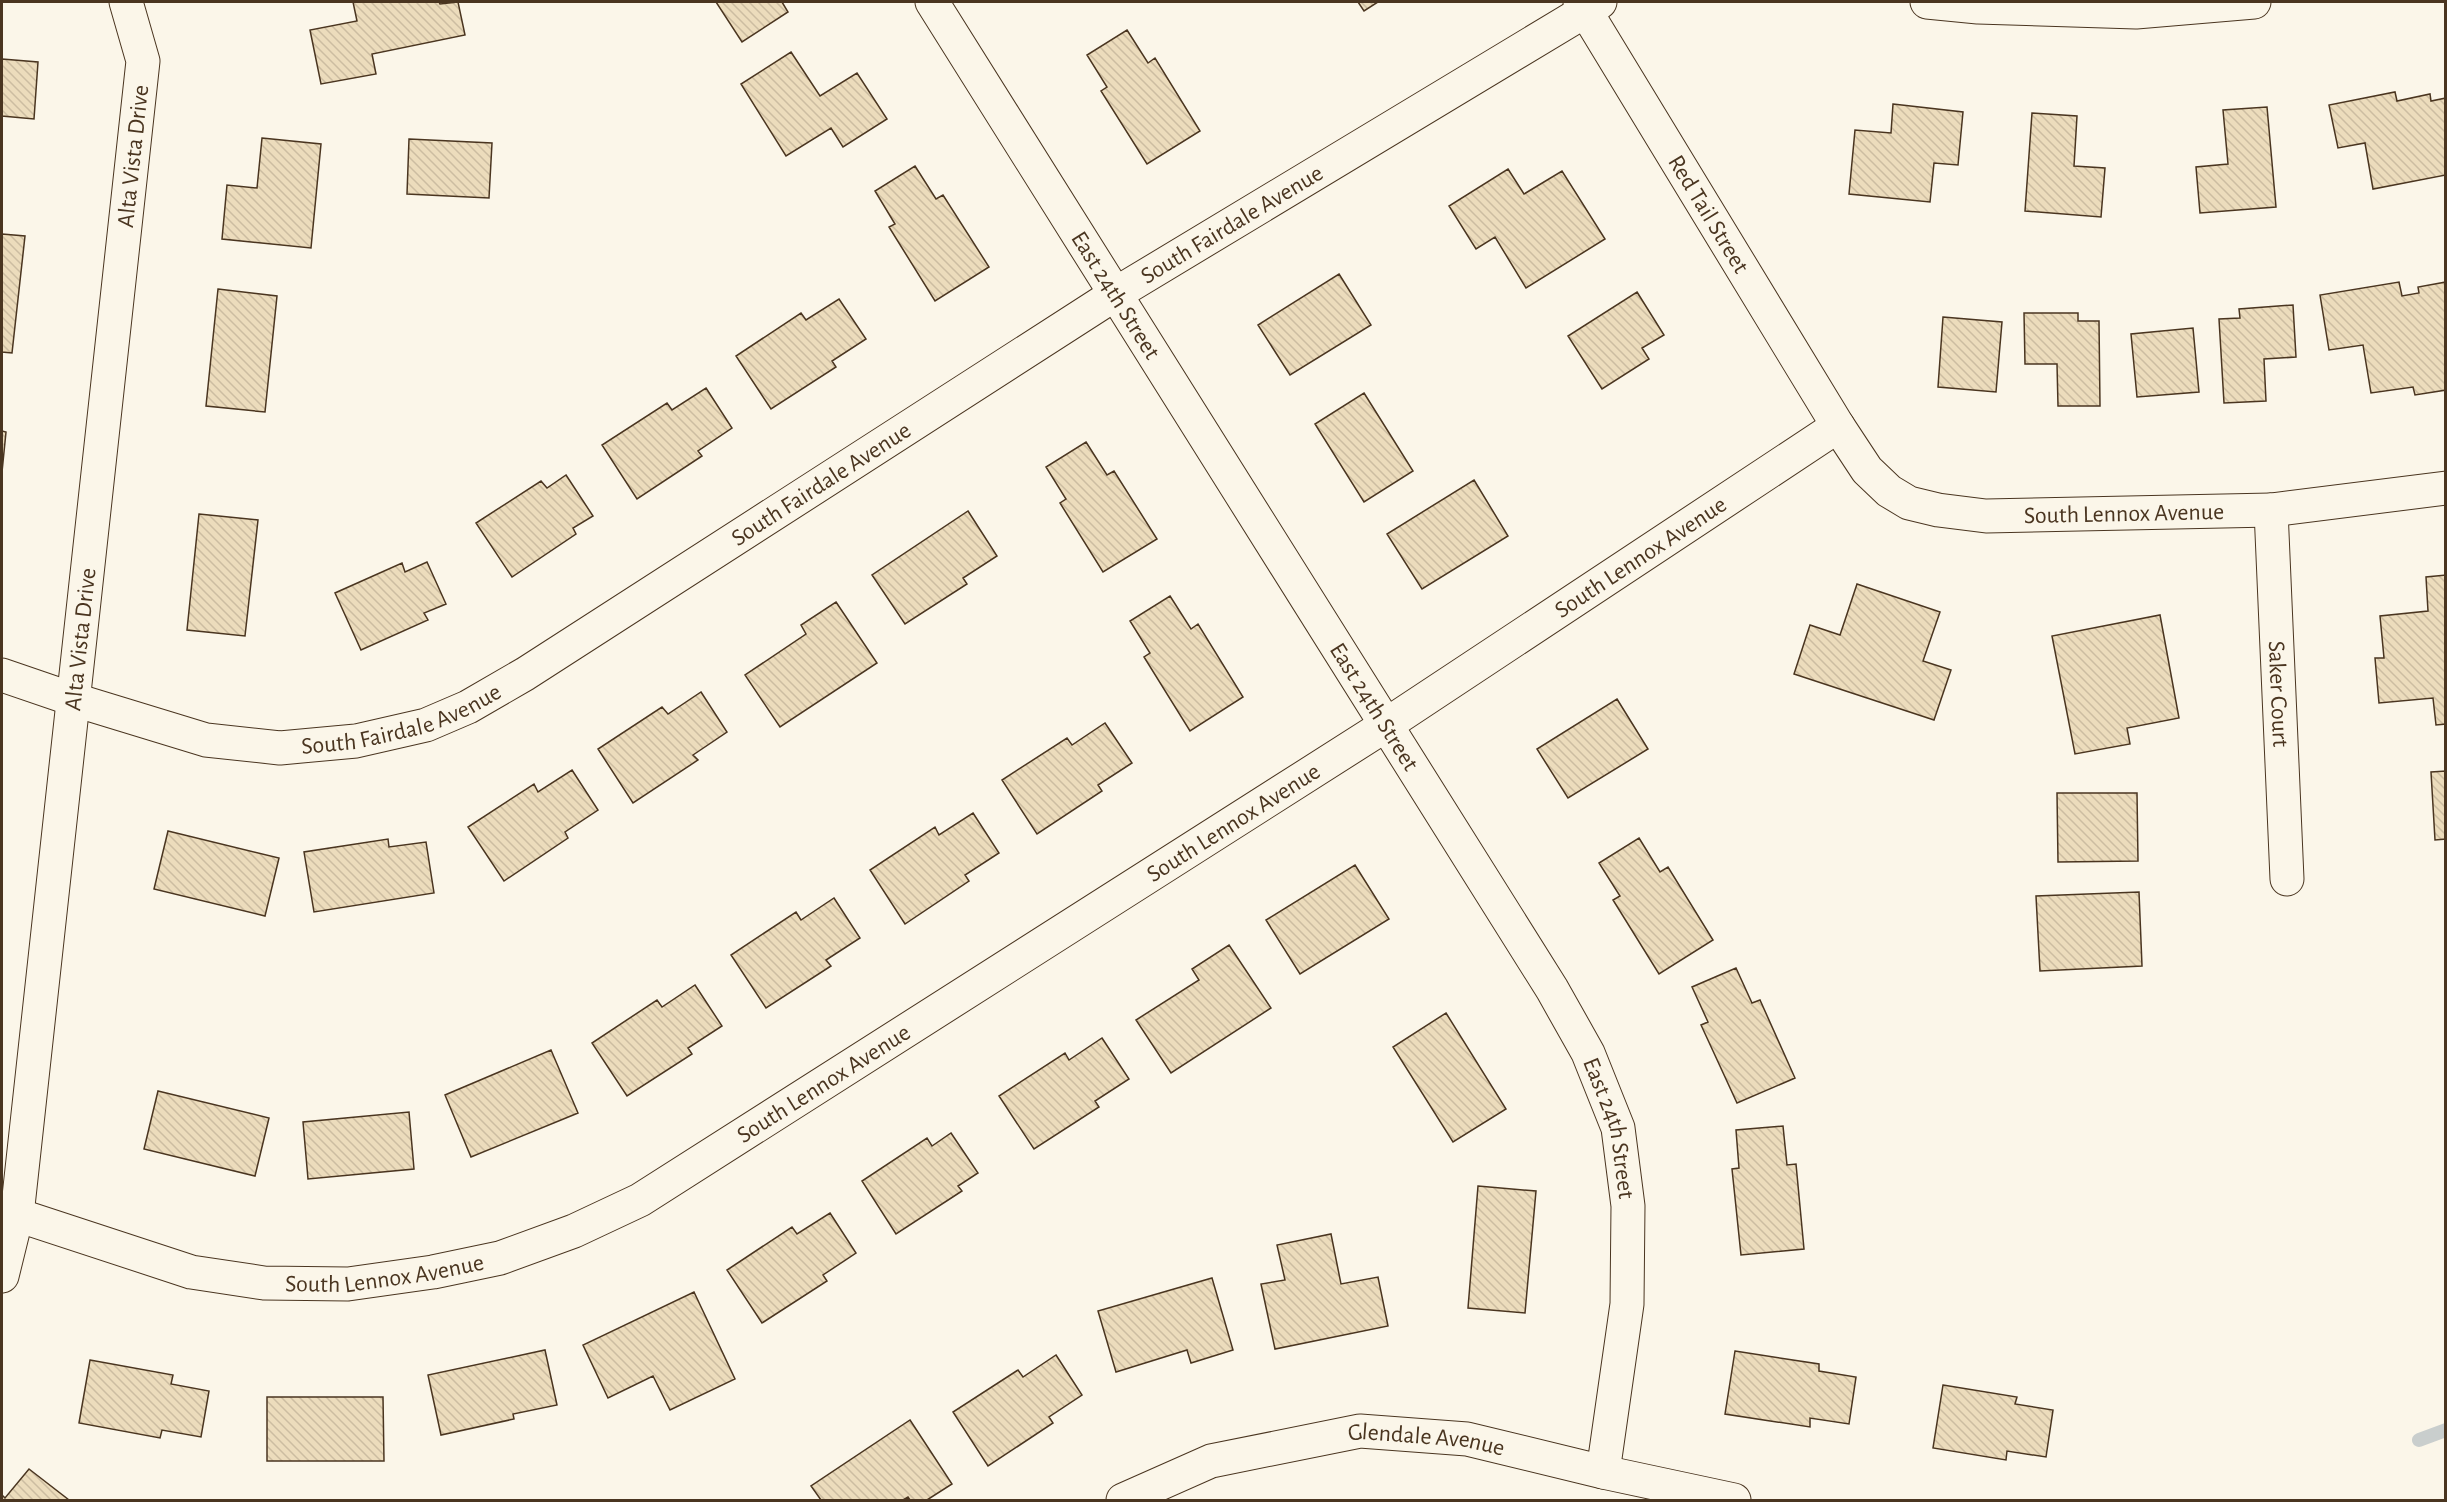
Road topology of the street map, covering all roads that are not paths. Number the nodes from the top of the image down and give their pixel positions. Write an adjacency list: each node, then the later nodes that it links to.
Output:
1 (126, 2): 11 (street, Alta Vista Drive)
2 (933, 2): 6 (street, East 24th Street)
3 (1928, 2): 4 (street)
4 (2254, 2)
5 (1588, 4): 6 (street, South Fairdale Avenue); 7 (street, Red Tail Street)
6 (1117, 293): 11 (street, South Fairdale Avenue); 12 (street, East 24th Street)
7 (1839, 426): 9 (street, South Lennox Avenue); 12 (street, South Lennox Avenue)
8 (2445, 488): 9 (street, South Lennox Avenue)
9 (2271, 510): 13 (street, Saker Court)
10 (2, 675): 11 (street, South Fairdale Avenue)
11 (75, 700): 14 (street, Alta Vista Drive)
12 (1386, 725): 14 (street, South Lennox Avenue); 16 (street, East 24th Street)
13 (2287, 879)
14 (9, 1213): 15 (street, Alta Vista Drive)
15 (2, 1276)
16 (1603, 1472): 17 (street, Glendale Avenue); 18 (street, Glendale Avenue)
17 (1123, 1500)
18 (1734, 1500)

